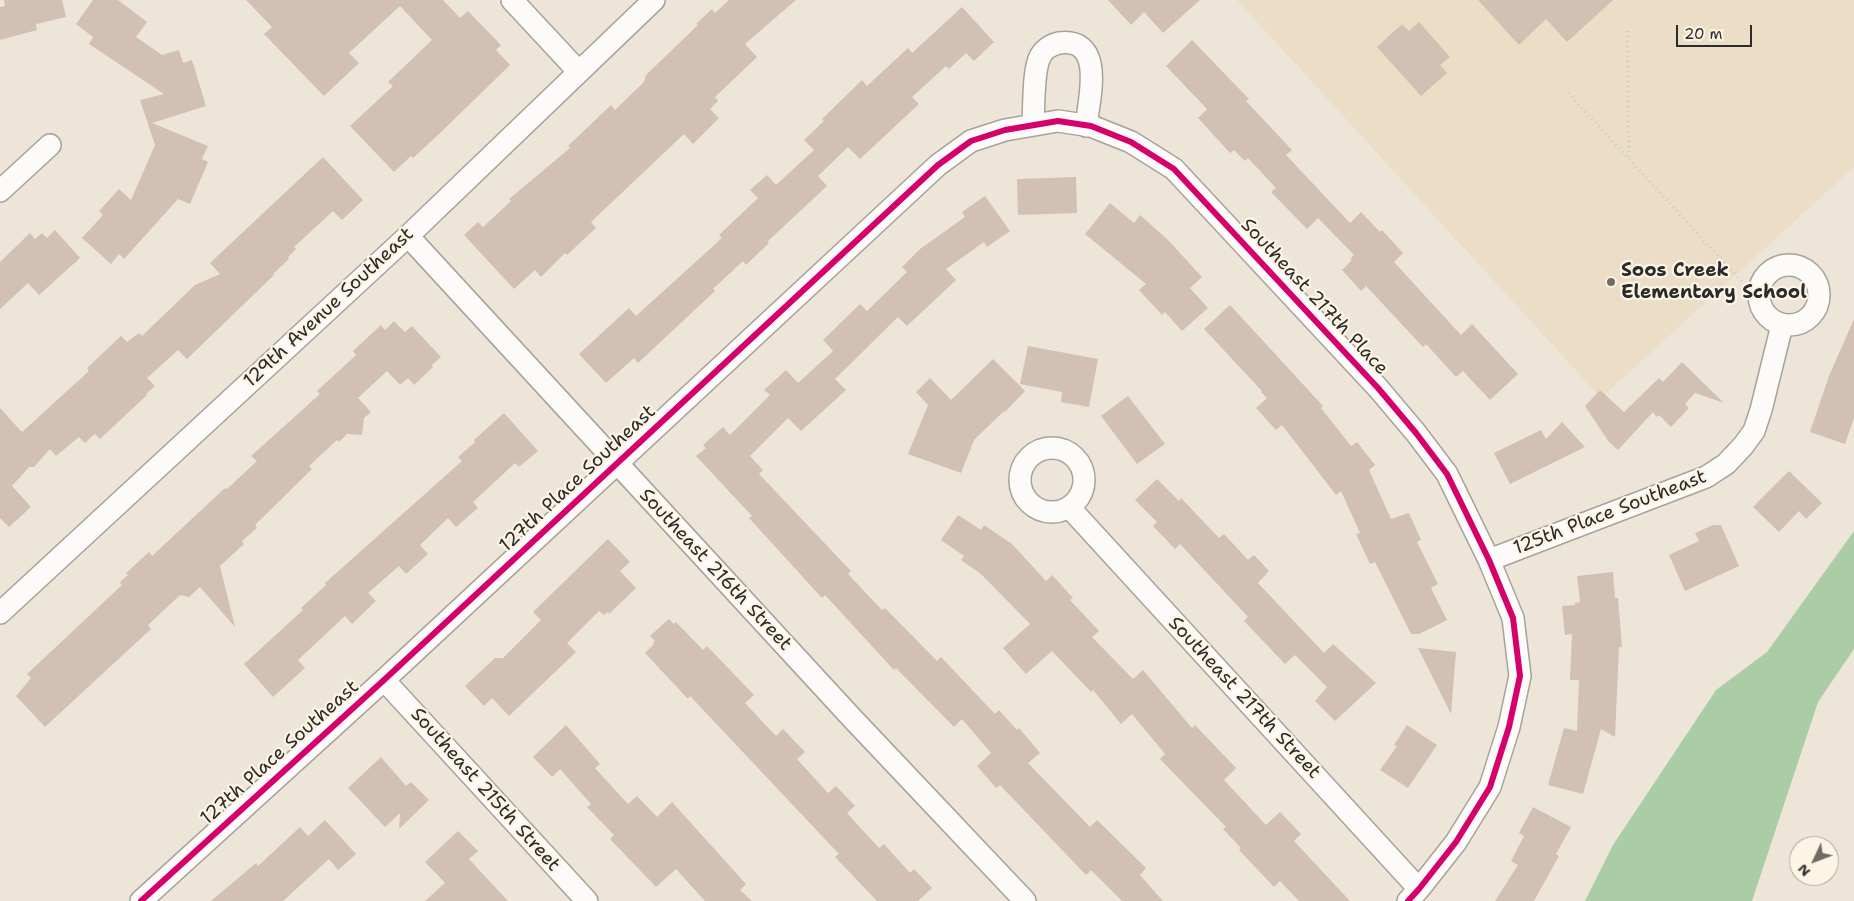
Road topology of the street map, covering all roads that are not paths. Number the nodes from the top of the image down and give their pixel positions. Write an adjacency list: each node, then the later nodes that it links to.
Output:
1 (512, 0): 3 (street)
2 (654, 0): 3 (street, 129th Avenue Southeast)
3 (579, 72): 9 (street, 129th Avenue Southeast)
4 (1058, 121): 5 (street, 127th Place Southeast); 6 (street, Southeast 217th Place)
5 (1033, 125): 6 (street); 11 (street, 127th Place Southeast)
6 (1086, 126): 13 (street, Southeast 217th Place)
7 (50, 145): 8 (street)
8 (0, 191)
9 (408, 236): 11 (street, Southeast 216th Street); 14 (street, 129th Avenue Southeast)
10 (1782, 325): 10 (street); 13 (street, 125th Place Southeast)
11 (616, 463): 15 (street, 127th Place Southeast); 19 (street, Southeast 216th Street)
12 (1069, 507): 16 (street, Southeast 217th Street)
13 (1489, 560): 16 (street, Southeast 217th Place)
14 (0, 612)
15 (384, 680): 17 (street, 127th Place Southeast); 18 (street, Southeast 215th Street)
16 (1414, 895)
17 (146, 899)
18 (587, 901)
19 (1025, 901)

